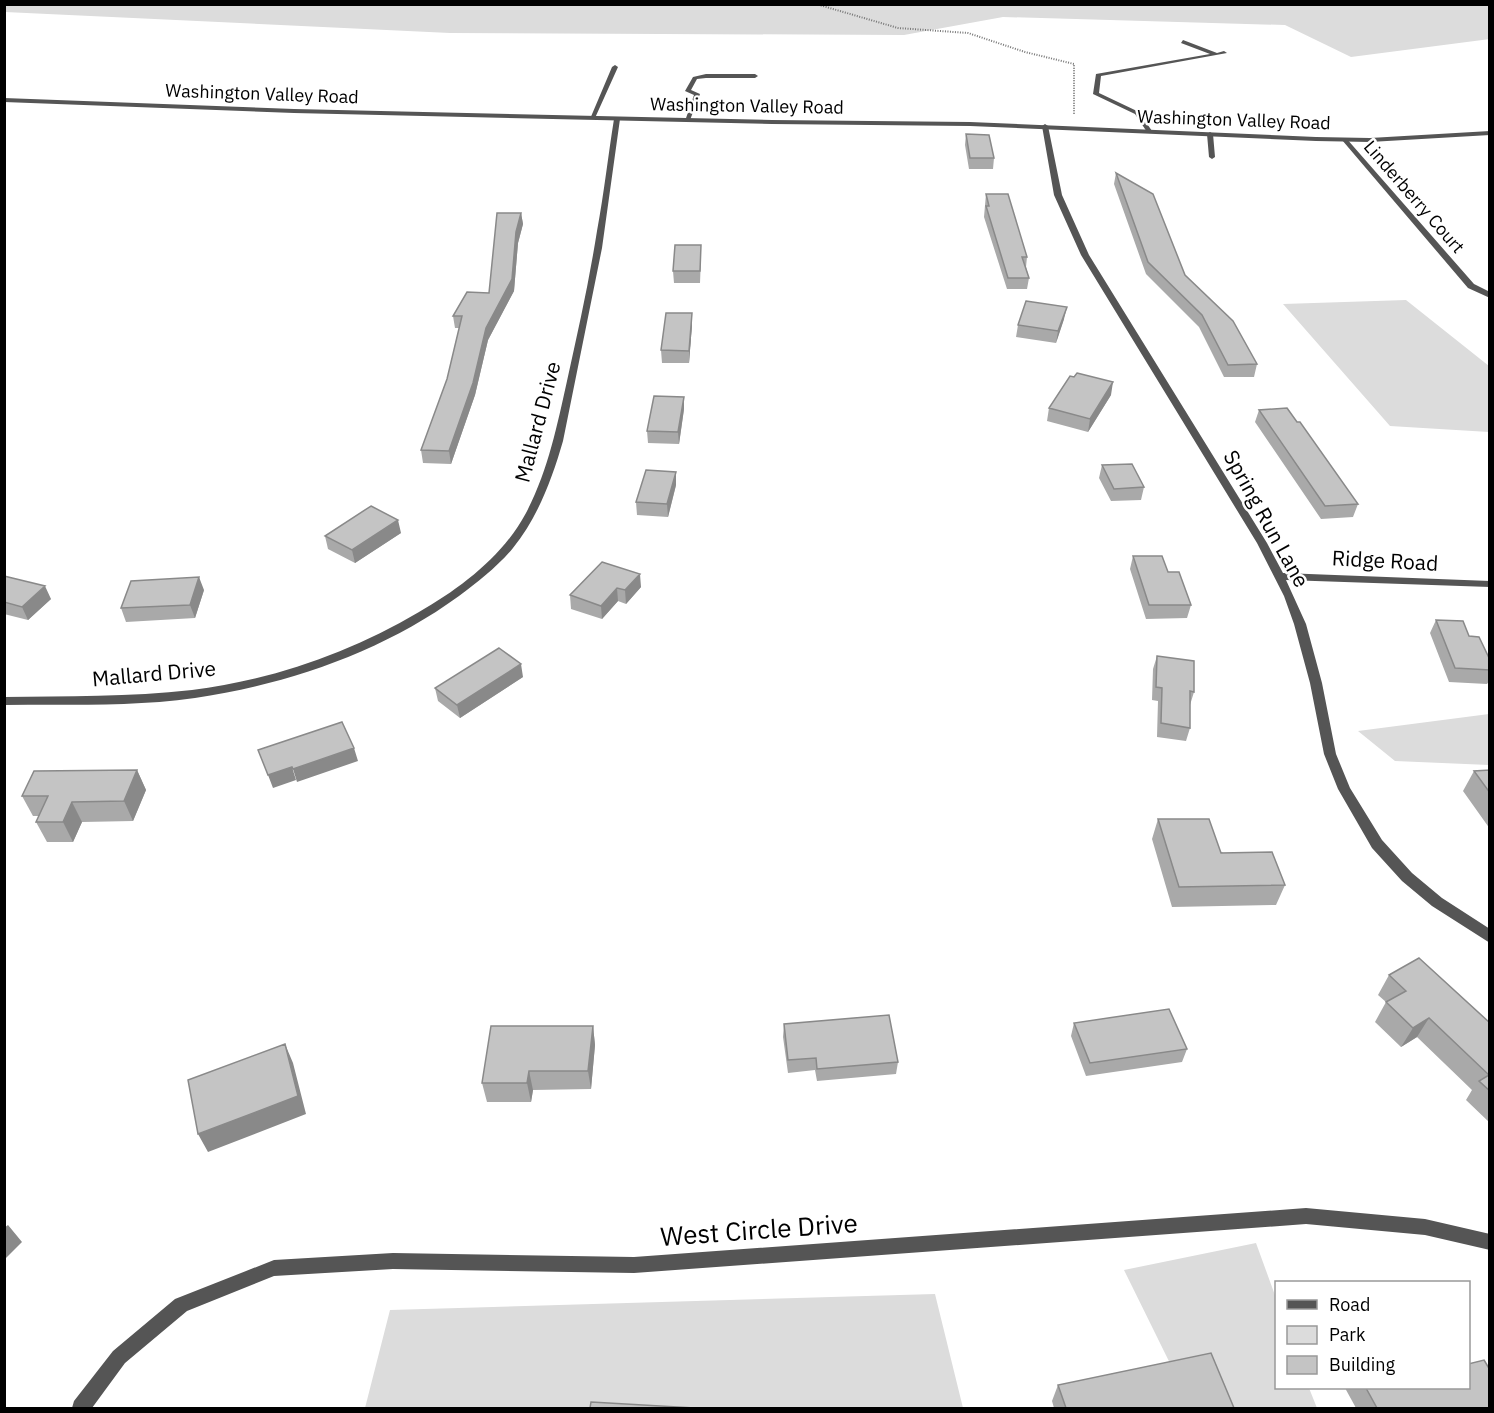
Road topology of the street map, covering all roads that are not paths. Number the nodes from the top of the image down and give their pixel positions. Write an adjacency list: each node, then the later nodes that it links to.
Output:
1 (1183, 42): 3 (lane)
2 (1224, 53): 3 (lane)
3 (1216, 54): 11 (lane)
4 (615, 67): 7 (lane)
5 (755, 76): 9 (lane)
6 (4, 100): 7 (street, Washington Valley Road)
7 (592, 118): 8 (street, Washington Valley Road)
8 (616, 119): 9 (street, Washington Valley Road); 19 (street, Mallard Drive)
9 (687, 120): 10 (street, Washington Valley Road)
10 (1045, 126): 11 (street, Washington Valley Road); 17 (street, Spring Run Lane)
11 (1149, 131): 12 (street, Washington Valley Road)
12 (1210, 134): 14 (street, Washington Valley Road); 15 (lane)
13 (1490, 134): 14 (street, Washington Valley Road)
14 (1344, 139): 16 (street, Linderberry Court)
15 (1212, 157)
16 (1490, 297)
17 (1279, 576): 18 (street, Ridge Road); 20 (street, Spring Run Lane)
18 (1490, 584)
19 (4, 701)
20 (1490, 937)
21 (1490, 1242): 22 (street, West Circle Drive)
22 (81, 1408)

